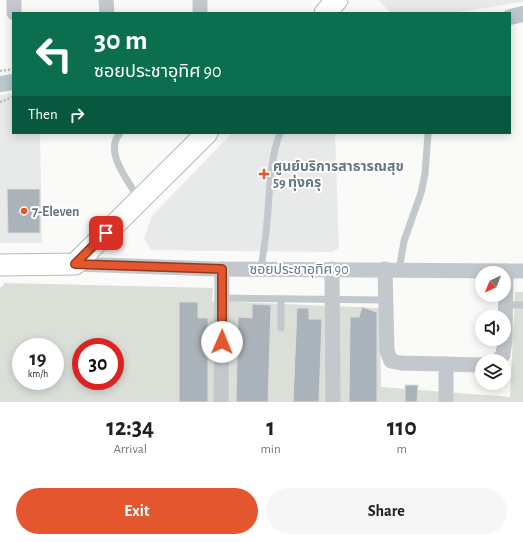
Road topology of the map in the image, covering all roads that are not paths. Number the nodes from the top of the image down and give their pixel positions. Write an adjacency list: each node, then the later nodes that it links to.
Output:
1 (14, 0): 4 (street)
2 (106, 0): 5 (street)
3 (200, 0): 6 (street)
4 (14, 12)
5 (107, 12)
6 (200, 12)
7 (119, 134): 11 (lane)
8 (206, 134): 11 (street)
9 (280, 134): 15 (lane)
10 (428, 134): 17 (lane)
11 (139, 200): 12 (street)
12 (75, 264): 13 (street, ซอยประชาอุทิศ 90); 14 (street, ซอยประชาอุทิศ 90)
13 (0, 265)
14 (222, 269): 15 (street, ซอยประชาอุทิศ 90); 21 (street)
15 (260, 269): 16 (street, ซอยประชาอุทิศ 90)
16 (332, 269): 17 (street, ซอยประชาอุทิศ 90); 23 (street)
17 (392, 270): 18 (street, ซอยประชาอุทิศ 90); 24 (street)
18 (475, 271)
19 (511, 271): 20 (street, ซอยประชาอุทิศ 90)
20 (523, 271)
21 (222, 298): 22 (lane); 31 (street)
22 (281, 298): 23 (lane); 27 (lane)
23 (332, 299): 24 (lane); 32 (street)
24 (386, 300): 29 (street)
25 (506, 305): 26 (lane); 28 (street)
26 (523, 305)
27 (281, 328)
28 (503, 354)
29 (446, 364): 30 (street); 33 (street)
30 (475, 365)
31 (221, 402)
32 (333, 402)
33 (446, 402)

